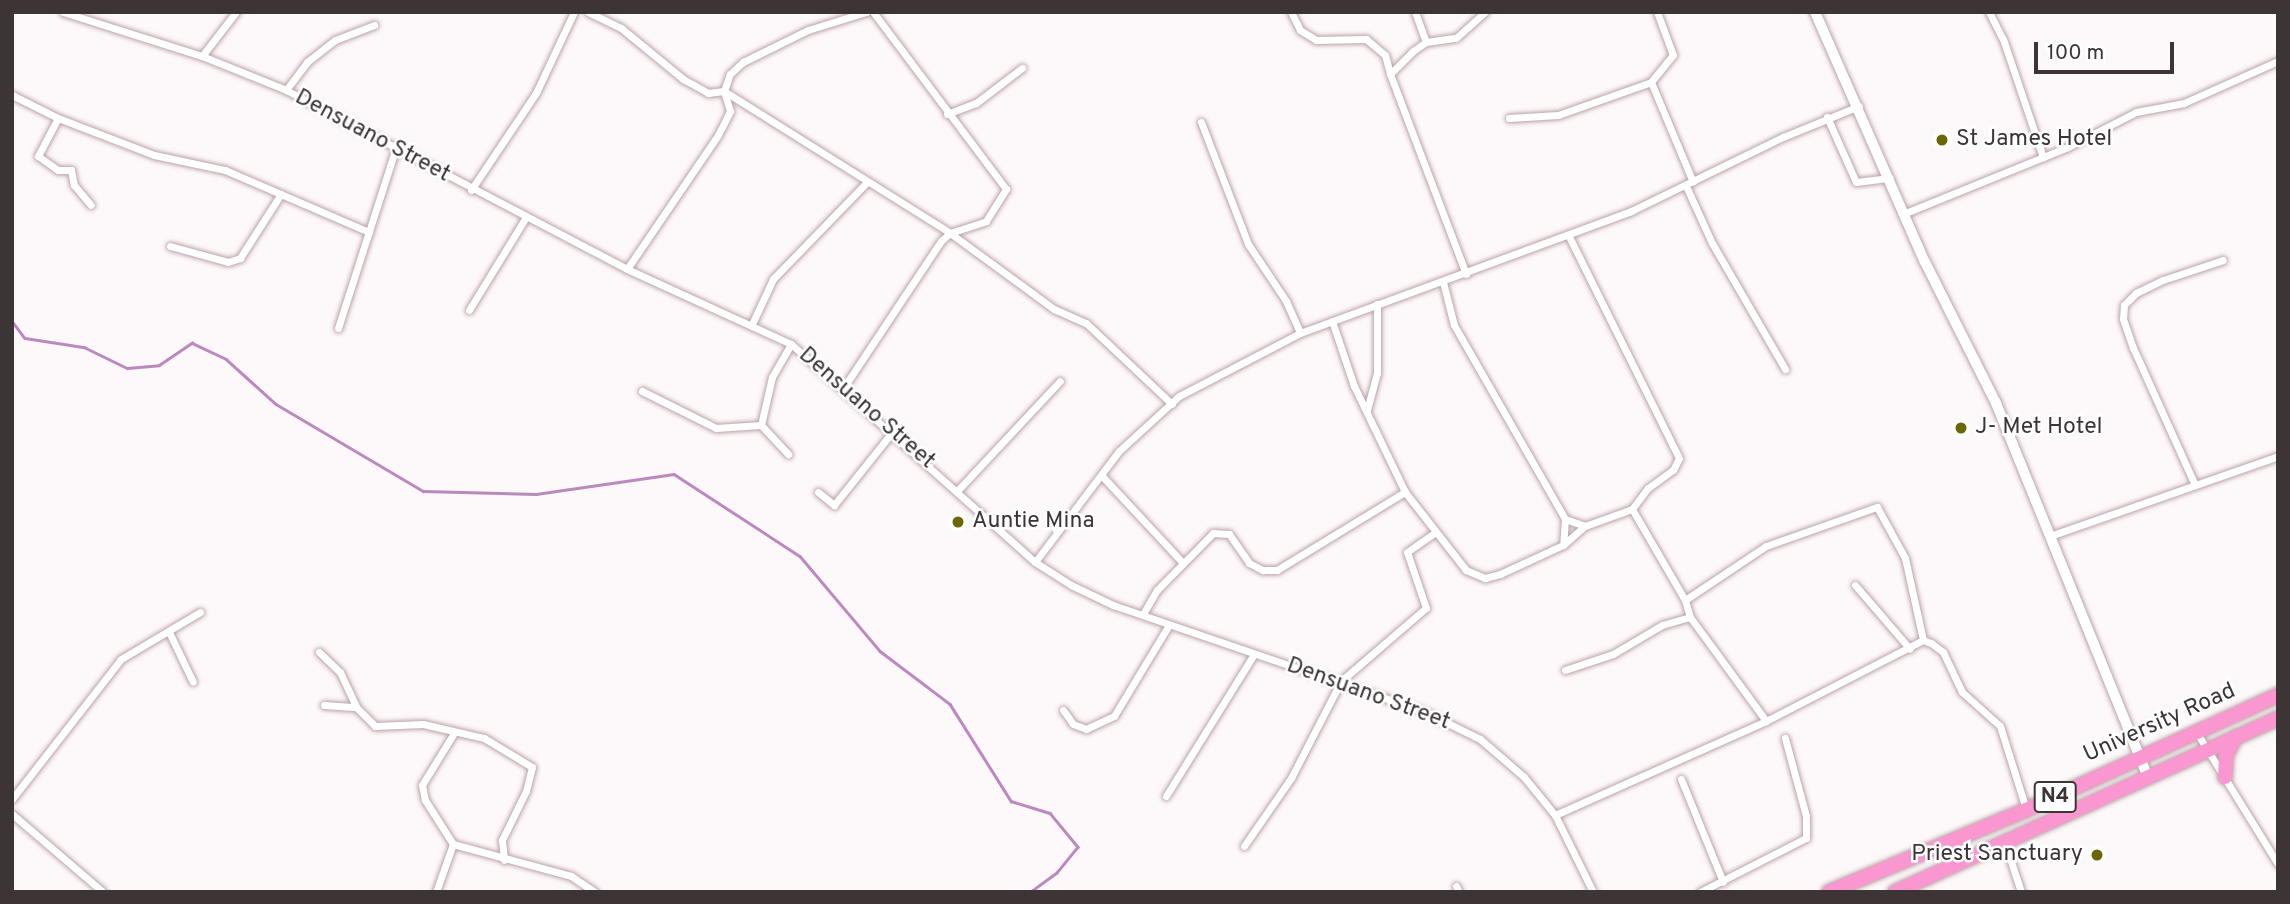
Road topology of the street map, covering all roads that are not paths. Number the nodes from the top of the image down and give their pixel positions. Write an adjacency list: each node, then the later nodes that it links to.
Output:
1 (63, 12): 13 (street, Densuano Street)
2 (236, 12): 16 (street)
3 (574, 12): 35 (street)
4 (588, 12): 22 (street)
5 (866, 12): 22 (street)
6 (873, 12): 25 (street)
7 (1291, 12): 19 (street)
8 (1415, 12): 15 (street)
9 (1485, 12): 15 (street)
10 (1657, 12): 20 (street)
11 (1815, 12): 24 (street)
12 (1989, 12): 31 (street)
13 (90, 16): 16 (street, Densuano Street)
14 (374, 25): 21 (street)
15 (1426, 42): 19 (street)
16 (202, 56): 21 (street, Densuano Street)
17 (2278, 61): 31 (street)
18 (1022, 68): 25 (street)
19 (1390, 74): 46 (street)
20 (1651, 82): 28 (street); 34 (street)
21 (286, 90): 30 (street, Densuano Street)
22 (724, 91): 33 (street); 45 (street)
23 (12, 95): 27 (street)
24 (1859, 106): 26 (street); 32 (street)
25 (947, 114): 41 (street)
26 (1827, 117): 32 (street); 34 (street)
27 (58, 118): 36 (street); 37 (street)
28 (1510, 118)
29 (1201, 122): 53 (street)
30 (396, 147): 35 (street, Densuano Street); 40 (street)
31 (2043, 157): 38 (street)
32 (1890, 178): 38 (street)
33 (865, 184): 41 (street); 51 (street)
34 (1689, 184): 42 (street); 55 (street)
35 (471, 190): 39 (street, Densuano Street)
36 (281, 194): 40 (street); 43 (street)
37 (91, 205)
38 (1903, 214): 74 (street)
39 (526, 217): 45 (street, Densuano Street); 49 (street)
40 (369, 233): 52 (street)
41 (950, 233): 57 (street); 59 (street)
42 (1569, 236): 46 (street); 70 (street)
43 (170, 246)
44 (2223, 260): 66 (street)
45 (627, 269): 51 (street, Densuano Street)
46 (1466, 274): 47 (street)
47 (1443, 282): 48 (street); 71 (street)
48 (1377, 304): 50 (street); 60 (street)
49 (469, 310)
50 (1332, 321): 53 (street); 60 (street)
51 (751, 324): 54 (street, Densuano Street)
52 (338, 328)
53 (1300, 333): 59 (street)
54 (791, 344): 57 (street, Densuano Street); 61 (street)
55 (1785, 369)
56 (1060, 381): 67 (street)
57 (845, 387): 62 (street, Densuano Street)
58 (642, 391): 61 (street)
59 (1172, 404): 65 (street)
60 (1367, 415): 69 (street)
61 (761, 425): 63 (street)
62 (893, 431): 67 (street, Densuano Street); 68 (street)
63 (788, 454)
64 (2278, 456): 66 (street)
65 (1102, 477): 76 (street); 77 (street)
66 (2195, 485): 74 (street)
67 (958, 490): 76 (street, Densuano Street)
68 (818, 492)
69 (1405, 492): 73 (street); 77 (street)
70 (1632, 509): 72 (street); 79 (street)
71 (1565, 519): 72 (street); 75 (street)
72 (1585, 526): 75 (street)
73 (1434, 533): 75 (street); 90 (street)
74 (2050, 536): 103 (street)
75 (1563, 545)
76 (1035, 562): 81 (street, Densuano Street)
77 (1182, 562): 81 (street)
78 (1855, 585): 86 (street)
79 (1685, 600): 82 (street); 85 (street)
80 (200, 612): 84 (street)
81 (1143, 614): 83 (street, Densuano Street)
82 (1690, 617): 89 (street); 97 (street)
83 (1169, 625): 88 (street, Densuano Street); 95 (street)
84 (169, 632): 91 (street); 108 (street)
85 (1923, 640): 86 (street); 109 (street)
86 (1910, 649): 97 (street)
87 (319, 652): 94 (street)
88 (1254, 654): 90 (street, Densuano Street); 107 (street)
89 (1565, 670)
90 (1341, 681): 111 (street, Densuano Street); 114 (street)
91 (193, 682)
92 (2278, 695): 99 (highway, University Road / N4)
93 (324, 705): 94 (street)
94 (356, 707): 98 (street)
95 (1063, 710)
96 (2278, 718): 100 (highway, University Road / N4)
97 (1766, 720): 111 (street)
98 (454, 733): 113 (street); 115 (street)
99 (2197, 733): 102 (street); 103 (highway, University Road / N4)
100 (2236, 737): 102 (highway, University Road / N4); 105 (highway)
101 (1785, 738): 117 (street)
102 (2206, 750): 104 (highway, University Road / N4); 105 (street)
103 (2140, 758): 104 (street); 109 (highway, University Road / N4)
104 (2148, 778): 112 (highway, University Road / N4)
105 (2225, 778): 116 (street)
106 (1681, 779): 117 (street)
107 (1166, 796)
108 (12, 799)
109 (2026, 810): 123 (highway, University Road / N4)
110 (12, 814): 118 (street)
111 (1555, 815): 121 (street, Densuano Street)
112 (2005, 842): 124 (highway, University Road / N4); 125 (street)
113 (453, 845): 115 (street); 119 (street)
114 (1244, 846)
115 (504, 860): 120 (street)
116 (2278, 864)
117 (1723, 882): 122 (street)
118 (103, 892)
119 (436, 892)
120 (595, 892)
121 (1593, 892)
122 (1700, 892)
123 (1829, 892)
124 (1895, 892)
125 (2021, 892)

